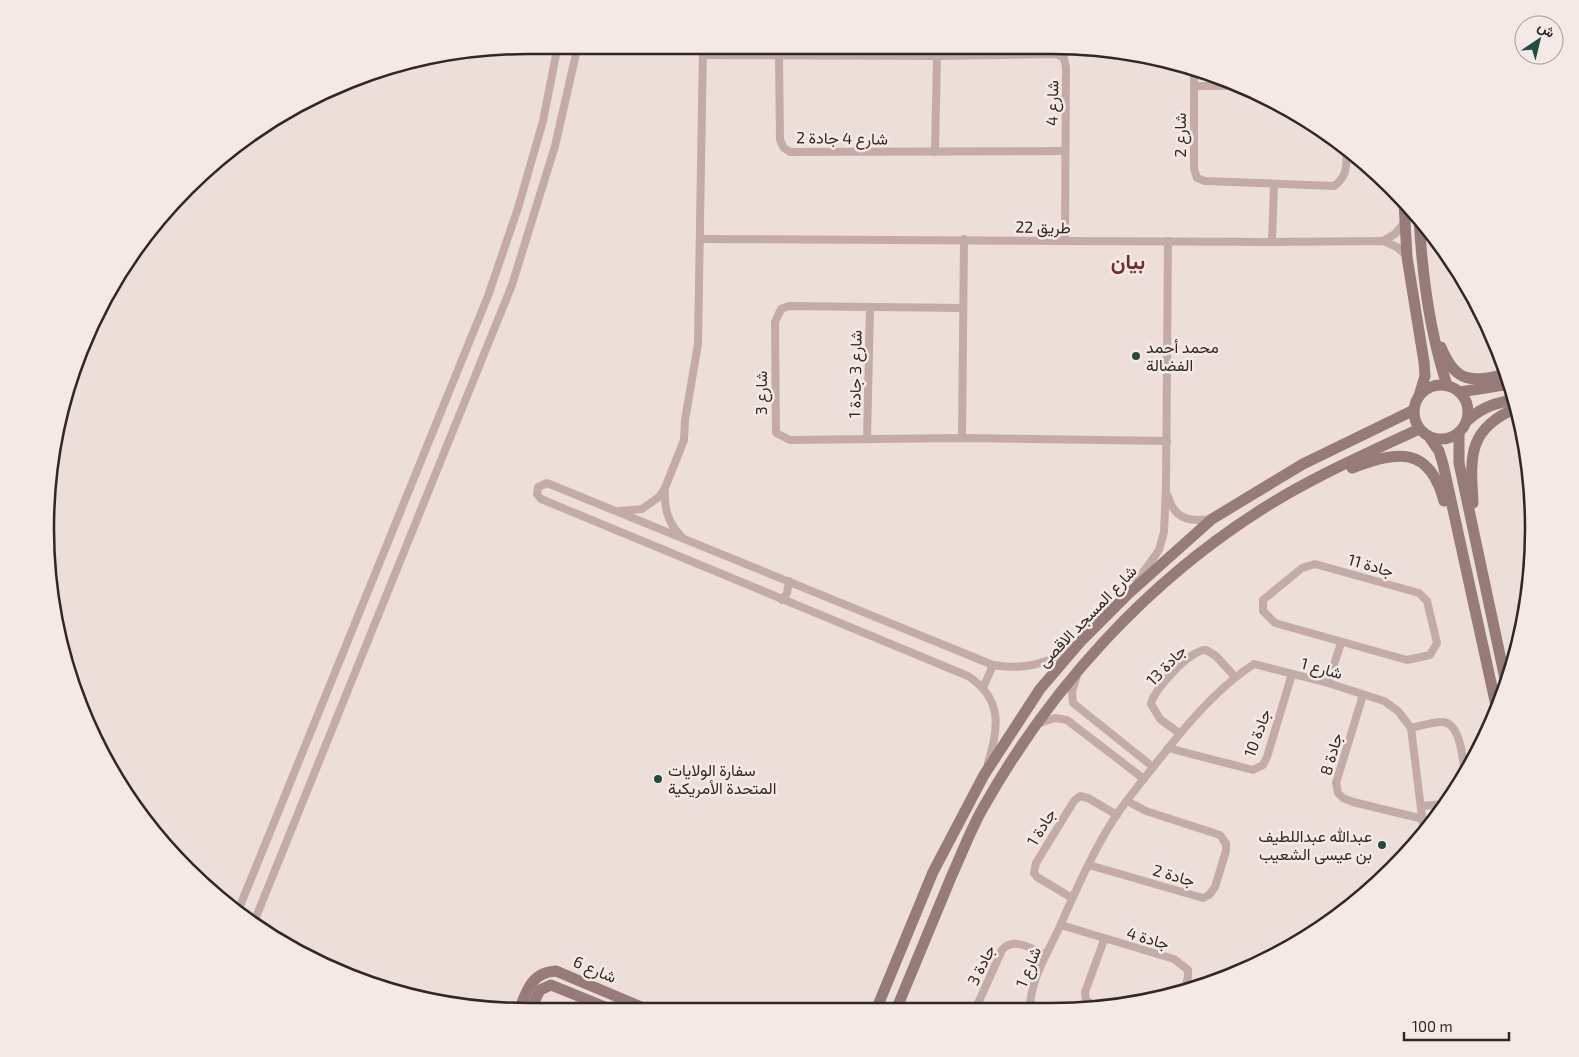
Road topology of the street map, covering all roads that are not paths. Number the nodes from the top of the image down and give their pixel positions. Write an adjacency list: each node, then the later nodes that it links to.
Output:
1 (556, 54): 90 (street)
2 (576, 54): 91 (street)
3 (703, 54): 19 (street)
4 (754, 54): 7 (street, شارع 4)
5 (1052, 54): 8 (street, شارع 4)
6 (1056, 54): 12 (street, شارع 4)
7 (779, 56): 8 (street, شارع 4); 13 (street, شارع 4 جادة 2)
8 (937, 56): 13 (street)
9 (1194, 76): 10 (street, شارع 2)
10 (1194, 86): 11 (street); 15 (street, شارع 2)
11 (1221, 86)
12 (1064, 151): 13 (street, شارع 4 جادة 2); 21 (street, شارع 4)
13 (934, 152)
14 (1347, 158): 15 (street, شارع 2)
15 (1274, 184): 24 (street)
16 (1404, 212): 17 (main road)
17 (1404, 222): 23 (street); 25 (main road)
18 (1420, 230): 28 (main road)
19 (702, 239): 20 (street, طريق 22); 45 (street)
20 (964, 240): 21 (street, طريق 22); 27 (street)
21 (1065, 241): 22 (street, طريق 22)
22 (1168, 241): 24 (street, طريق 22); 43 (street)
23 (1383, 241): 24 (street, طريق 22); 25 (street)
24 (1272, 242)
25 (1407, 257): 33 (main road)
26 (870, 308): 27 (street, شارع 3); 42 (street, شارع 3 جادة 1); 42 (street, شارع 3)
27 (963, 308): 40 (street)
28 (1433, 325): 29 (main road); 30 (main road)
29 (1500, 375)
30 (1447, 385): 32 (main road); 33 (main road)
31 (1503, 385): 32 (main road)
32 (1460, 392): 37 (main road)
33 (1419, 396): 35 (main road)
34 (1507, 401): 37 (main road)
35 (1414, 410): 38 (main road); 47 (main road, شارع المسجد الاقصى)
36 (1510, 410): 51 (main road)
37 (1468, 420): 39 (main road)
38 (1419, 429): 41 (main road); 44 (main road, شارع المسجد الاقصى)
39 (1459, 434): 41 (main road); 51 (main road)
40 (962, 438): 42 (street, شارع 3); 43 (street, شارع 3)
41 (1430, 438): 53 (main road)
42 (867, 440)
43 (1166, 441): 46 (street)
44 (1301, 487): 48 (main road, شارع المسجد الاقصى); 53 (main road)
45 (665, 488): 49 (street); 52 (street)
46 (1166, 488): 50 (street); 55 (street)
47 (1262, 489): 48 (main road); 50 (main road, شارع المسجد الاقصى)
48 (1268, 506): 62 (main road, شارع المسجد الاقصى)
49 (612, 509): 52 (street); 56 (street)
50 (1212, 519): 55 (main road, شارع المسجد الاقصى)
51 (1472, 527): 61 (main road)
52 (689, 541): 54 (street)
53 (1464, 562): 57 (main road)
54 (789, 582): 56 (street); 60 (street)
55 (1127, 595): 58 (main road, شارع المسجد الاقصى)
56 (782, 600): 69 (street)
57 (1473, 603): 61 (main road); 66 (main road)
58 (1082, 640): 60 (street); 78 (main road, شارع المسجد الاقصى)
59 (1341, 642): 59 (street, جادة 11); 67 (street)
60 (994, 664): 69 (street)
61 (1502, 667): 63 (main road)
62 (1079, 669): 72 (main road, شارع المسجد الاقصى); 77 (street)
63 (1503, 671)
64 (1292, 674): 65 (street, شارع 1); 67 (street, شارع 1); 75 (street, جادة 10)
65 (1235, 676): 74 (street, شارع 1); 74 (street, جادة 13)
66 (1490, 678): 68 (main road); 71 (main road)
67 (1328, 682): 70 (street, شارع 1)
68 (1499, 684)
69 (983, 688): 78 (street)
70 (1363, 695): 73 (street, شارع 1); 84 (street, جادة 8)
71 (1494, 697)
72 (1037, 724): 79 (street); 89 (main road, شارع المسجد الاقصى)
73 (1411, 728): 76 (street); 82 (street)
74 (1179, 733): 75 (street, شارع 1)
75 (1168, 748): 77 (street, شارع 1)
76 (1463, 764)
77 (1153, 767): 79 (street, شارع 1)
78 (984, 775): 86 (main road, شارع المسجد الاقصى)
79 (1144, 779): 80 (street, شارع 1)
80 (1127, 801): 83 (street, شارع 1); 87 (street, جادة 2)
81 (1436, 805): 82 (street)
82 (1421, 806): 84 (street)
83 (1116, 815): 87 (street, شارع 1); 88 (street, جادة 1)
84 (1423, 819): 85 (street)
85 (1423, 823)
86 (942, 854): 89 (main road); 101 (main road, شارع المسجد الاقصى)
87 (1089, 865): 88 (street, شارع 1)
88 (1072, 898): 92 (street, شارع 1)
89 (940, 902): 102 (main road, شارع المسجد الاقصى)
90 (240, 906)
91 (256, 917)
92 (1061, 925): 93 (street, جادة 4); 94 (street, شارع 1)
93 (1104, 940): 95 (street, جادة 4); 96 (street, جادة 4)
94 (1046, 955): 103 (street, جادة 3); 104 (street, شارع 1)
95 (1186, 983)
96 (1088, 1001)
97 (522, 1003): 100 (main road, شارع 6)
98 (534, 1003): 99 (main road, شارع 6)
99 (598, 1003)
100 (632, 1003)
101 (879, 1003)
102 (899, 1003)
103 (978, 1003)
104 (1030, 1003)

